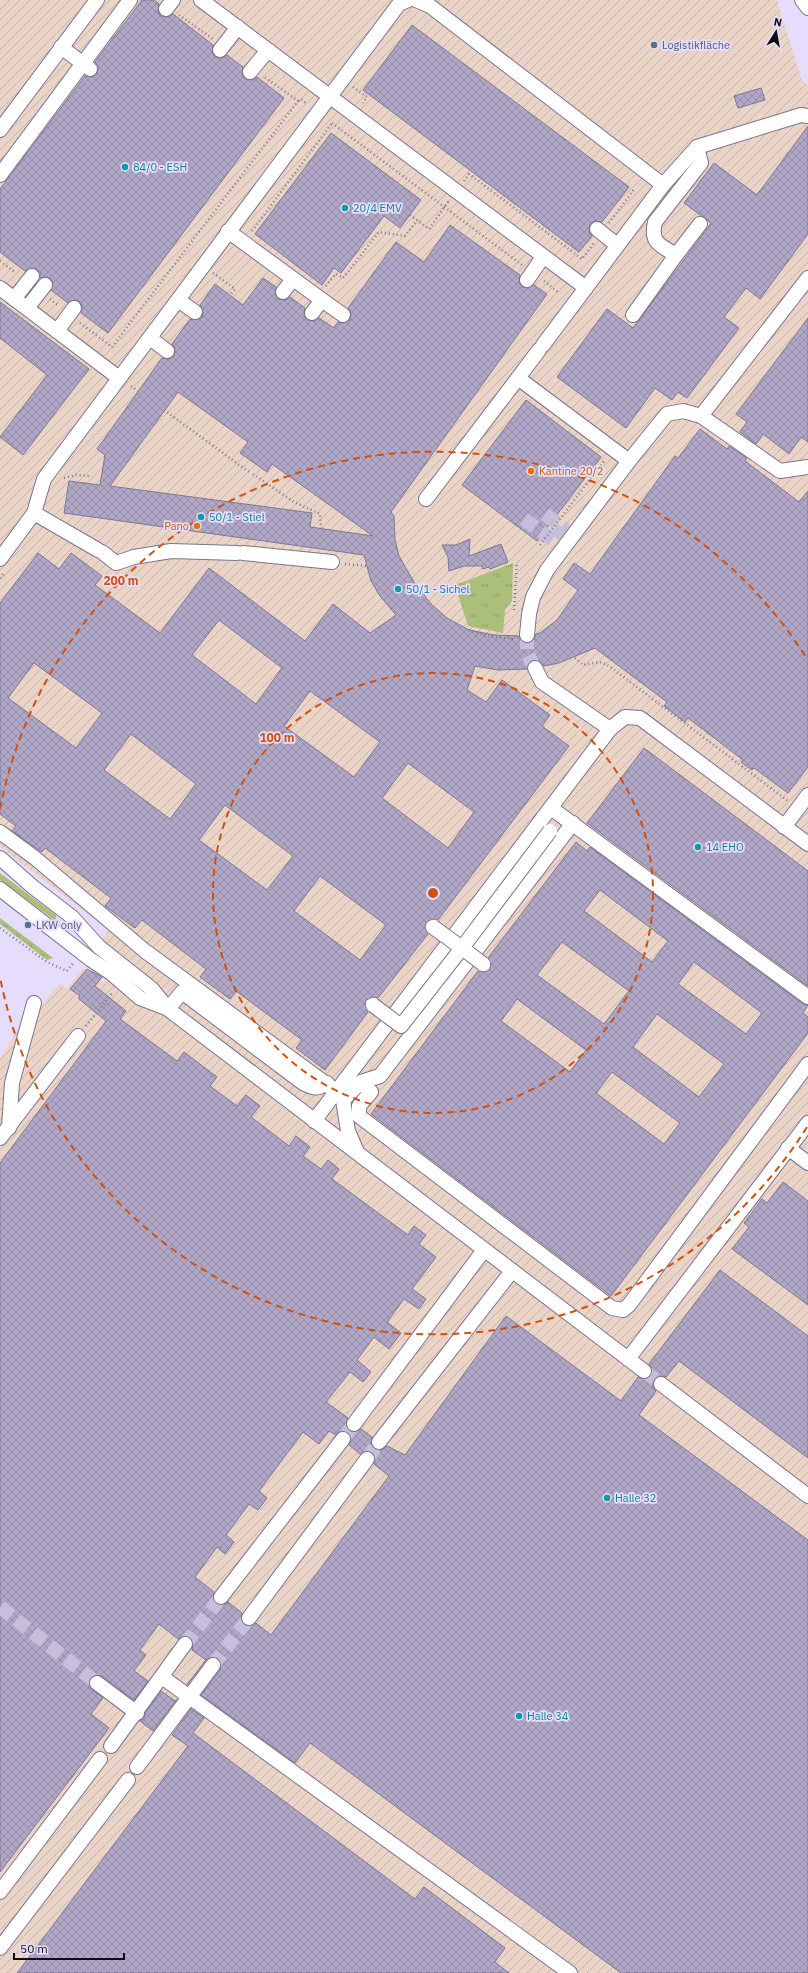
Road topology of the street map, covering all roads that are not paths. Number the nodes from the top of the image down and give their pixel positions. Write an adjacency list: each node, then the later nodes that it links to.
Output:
1 (97, 0): 9 (street)
2 (130, 0): 12 (street)
3 (201, 0): 8 (street)
4 (408, 0): 14 (street)
5 (416, 0): 19 (street)
6 (802, 0): 7 (street)
7 (808, 8)
8 (238, 27): 10 (street); 11 (street)
9 (61, 47): 12 (street); 16 (street)
10 (222, 48)
11 (268, 50): 13 (street); 14 (street)
12 (88, 64): 18 (street)
13 (252, 71)
14 (330, 96): 21 (street); 25 (street)
15 (808, 116): 17 (street)
16 (0, 130)
17 (697, 147): 19 (street); 24 (street)
18 (0, 175)
19 (663, 185): 23 (street)
20 (700, 224): 24 (street)
21 (228, 231): 29 (street); 36 (street)
22 (599, 231): 23 (street)
23 (617, 245): 31 (street)
24 (676, 256): 42 (street)
25 (543, 257): 26 (street); 31 (street)
26 (530, 276)
27 (808, 278): 48 (street)
28 (29, 279): 35 (street)
29 (293, 279): 33 (street); 34 (street)
30 (0, 288): 35 (street)
31 (586, 288): 47 (street)
32 (42, 289): 37 (street)
33 (283, 292)
34 (323, 295): 40 (street); 41 (street)
35 (14, 299): 37 (street)
36 (178, 300): 39 (street); 44 (street)
37 (27, 308): 43 (street)
38 (72, 311): 43 (street)
39 (195, 312)
40 (312, 313)
41 (343, 315)
42 (633, 315)
43 (57, 331): 46 (street)
44 (150, 338): 45 (street); 46 (street)
45 (167, 351)
46 (119, 378): 52 (street)
47 (518, 378): 49 (street); 51 (street)
48 (701, 416): 49 (street); 50 (street)
49 (629, 461): 55 (street)
50 (808, 467)
51 (426, 499)
52 (34, 513): 53 (street); 54 (street)
53 (0, 559)
54 (332, 562)
55 (527, 635)
56 (535, 668): 57 (street)
57 (610, 729): 59 (street); 60 (street)
58 (808, 795): 60 (street)
59 (562, 815): 66 (street, bridge); 69 (street); 75 (street); 76 (street)
60 (784, 827): 62 (street)
61 (0, 832): 76 (street)
62 (808, 844)
63 (0, 858): 68 (street)
64 (0, 889): 68 (street)
65 (433, 927): 66 (street, bridge)
66 (462, 948): 67 (street, bridge); 71 (street, bridge)
67 (483, 964)
68 (115, 967): 72 (street)
69 (808, 997)
70 (34, 1003): 79 (street)
71 (373, 1005)
72 (168, 1009): 76 (street); 77 (street)
73 (78, 1036): 79 (street)
74 (808, 1064): 75 (street)
75 (361, 1082): 76 (street)
76 (336, 1091): 77 (street); 81 (street)
77 (314, 1121): 81 (street)
78 (808, 1123): 80 (street)
79 (4, 1133)
80 (788, 1148): 82 (street); 85 (street)
81 (356, 1152): 83 (street)
82 (808, 1163)
83 (484, 1250): 84 (street); 88 (street)
84 (512, 1271): 85 (street); 90 (street)
85 (628, 1359): 86 (street)
86 (644, 1371)
87 (661, 1384): 92 (street)
88 (354, 1424)
89 (343, 1439): 93 (street)
90 (379, 1442)
91 (367, 1459): 94 (street)
92 (808, 1496)
93 (221, 1597)
94 (249, 1618)
95 (185, 1644): 97 (street)
96 (212, 1665): 99 (street)
97 (162, 1677): 99 (street); 100 (street)
98 (97, 1683): 100 (street)
99 (190, 1697): 103 (street); 107 (street)
100 (137, 1713): 101 (street)
101 (111, 1746)
102 (100, 1759): 105 (street)
103 (137, 1766)
104 (128, 1780): 106 (street)
105 (0, 1892)
106 (0, 1948)
107 (570, 1973)

